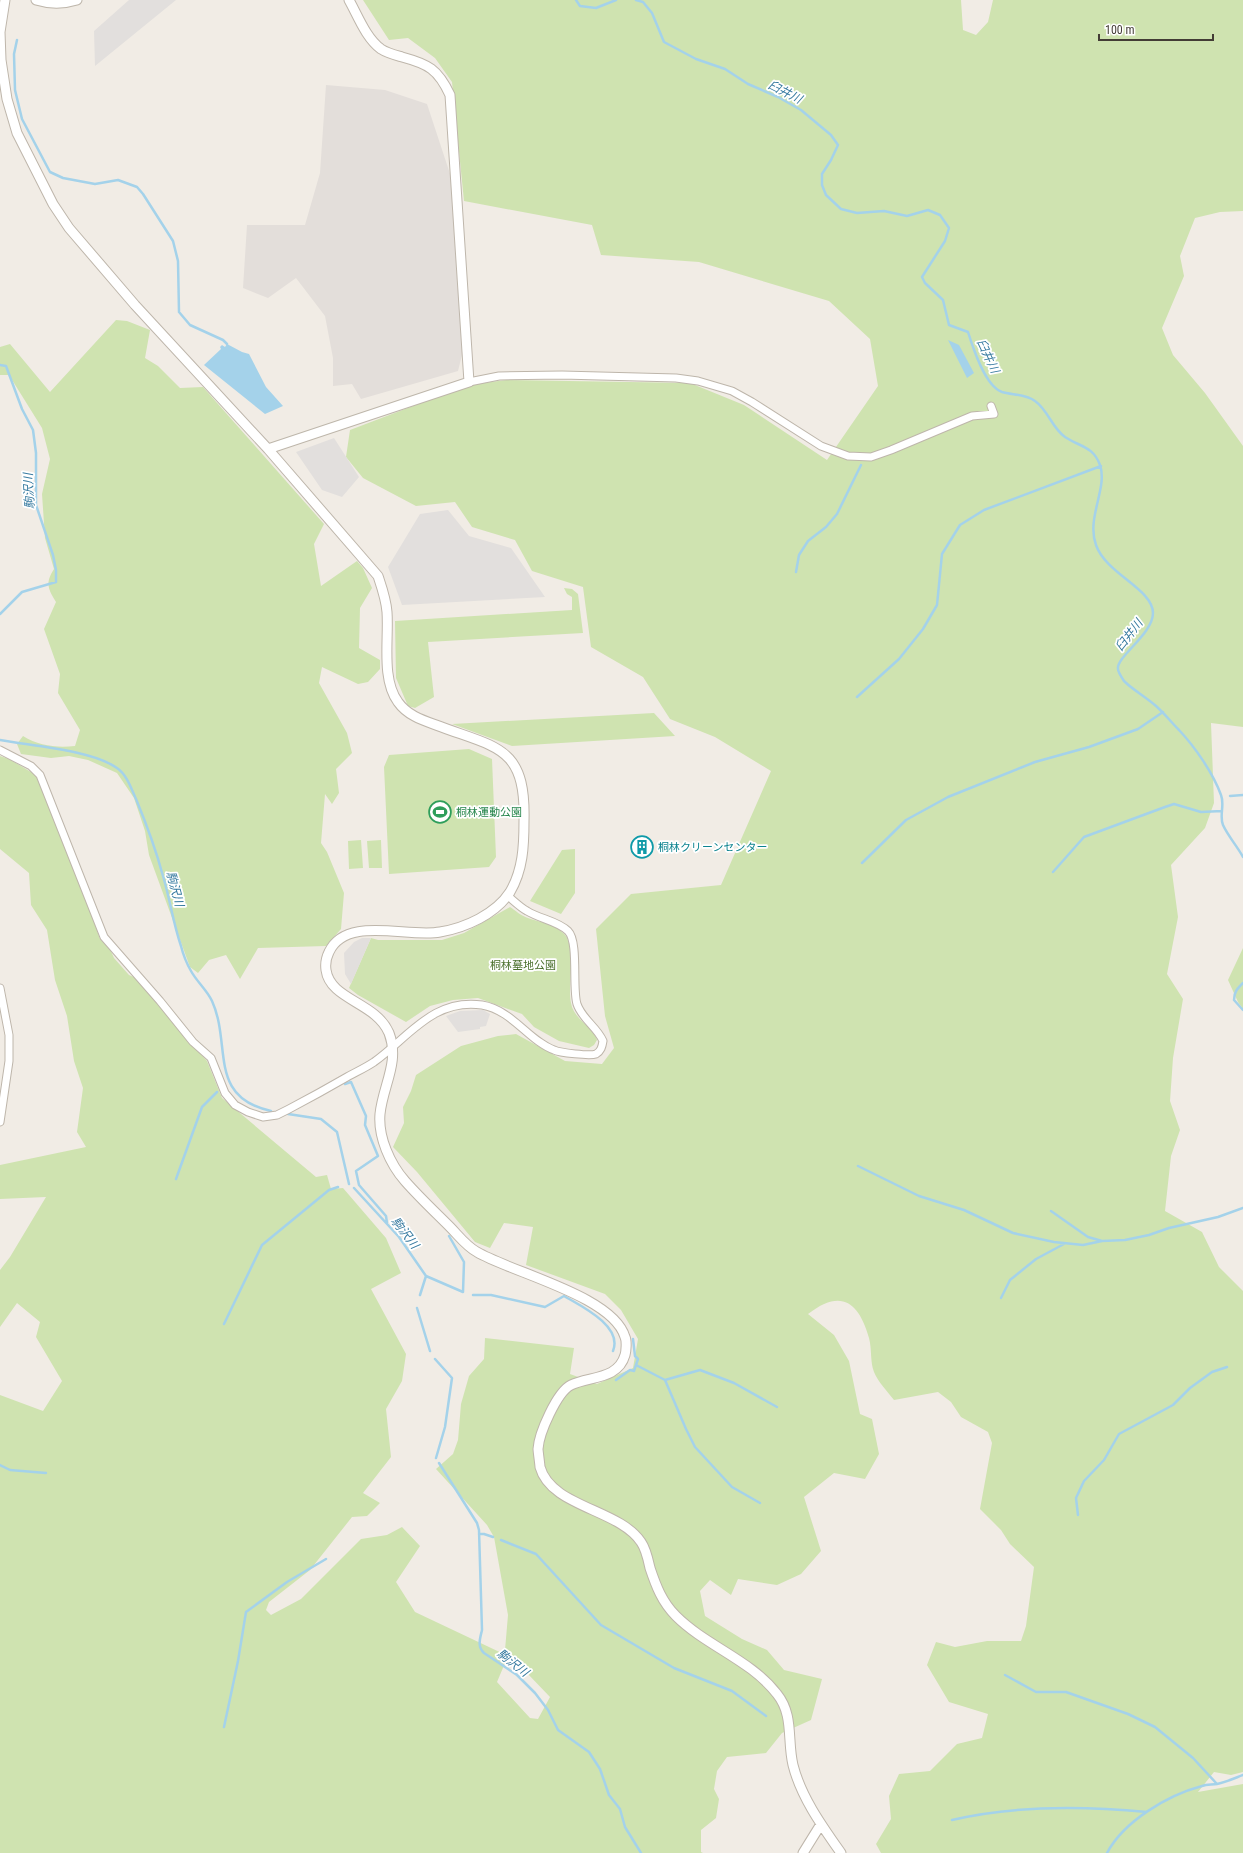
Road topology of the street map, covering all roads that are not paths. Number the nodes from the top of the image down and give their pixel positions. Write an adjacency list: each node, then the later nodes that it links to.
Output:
1 (5, 0): 5 (street); 8 (street)
2 (36, 0): 3 (street)
3 (77, 0)
4 (349, 0): 6 (street)
5 (0, 6)
6 (469, 382): 7 (street); 8 (street)
7 (991, 406)
8 (268, 449): 10 (street)
9 (0, 750): 12 (street)
10 (508, 896): 12 (street); 12 (street)
11 (0, 988): 13 (street)
12 (393, 1046): 14 (street)
13 (0, 1122)
14 (821, 1824): 15 (street); 16 (street)
15 (803, 1853)
16 (841, 1853)

